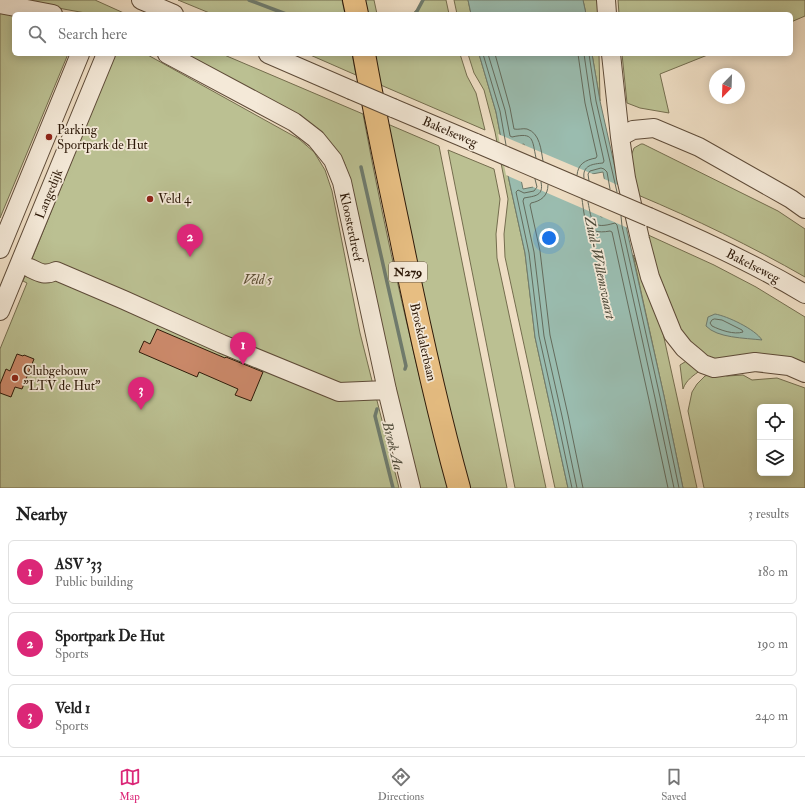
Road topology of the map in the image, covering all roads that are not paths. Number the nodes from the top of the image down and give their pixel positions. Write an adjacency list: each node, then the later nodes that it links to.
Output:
1 (141, 0): 6 (street)
2 (354, 0): 7 (main road)
3 (606, 0): 8 (street)
4 (0, 4): 5 (street)
5 (42, 12)
6 (169, 12)
7 (357, 12)
8 (608, 12)
9 (79, 56): 17 (street)
10 (105, 56): 20 (street, Langedijk)
11 (171, 56): 22 (street, Kloosterdreef)
12 (273, 56): 19 (street, Bakelseweg, bridge)
13 (364, 56): 24 (main road, Broekdalerbaan / N279)
14 (611, 56): 15 (street)
15 (620, 137): 16 (street); 21 (street)
16 (805, 209)
17 (0, 249)
18 (30, 268): 22 (street)
19 (805, 294)
20 (0, 311)
21 (805, 373)
22 (387, 390): 23 (street, Kloosterdreef)
23 (411, 488)
24 (459, 488)

